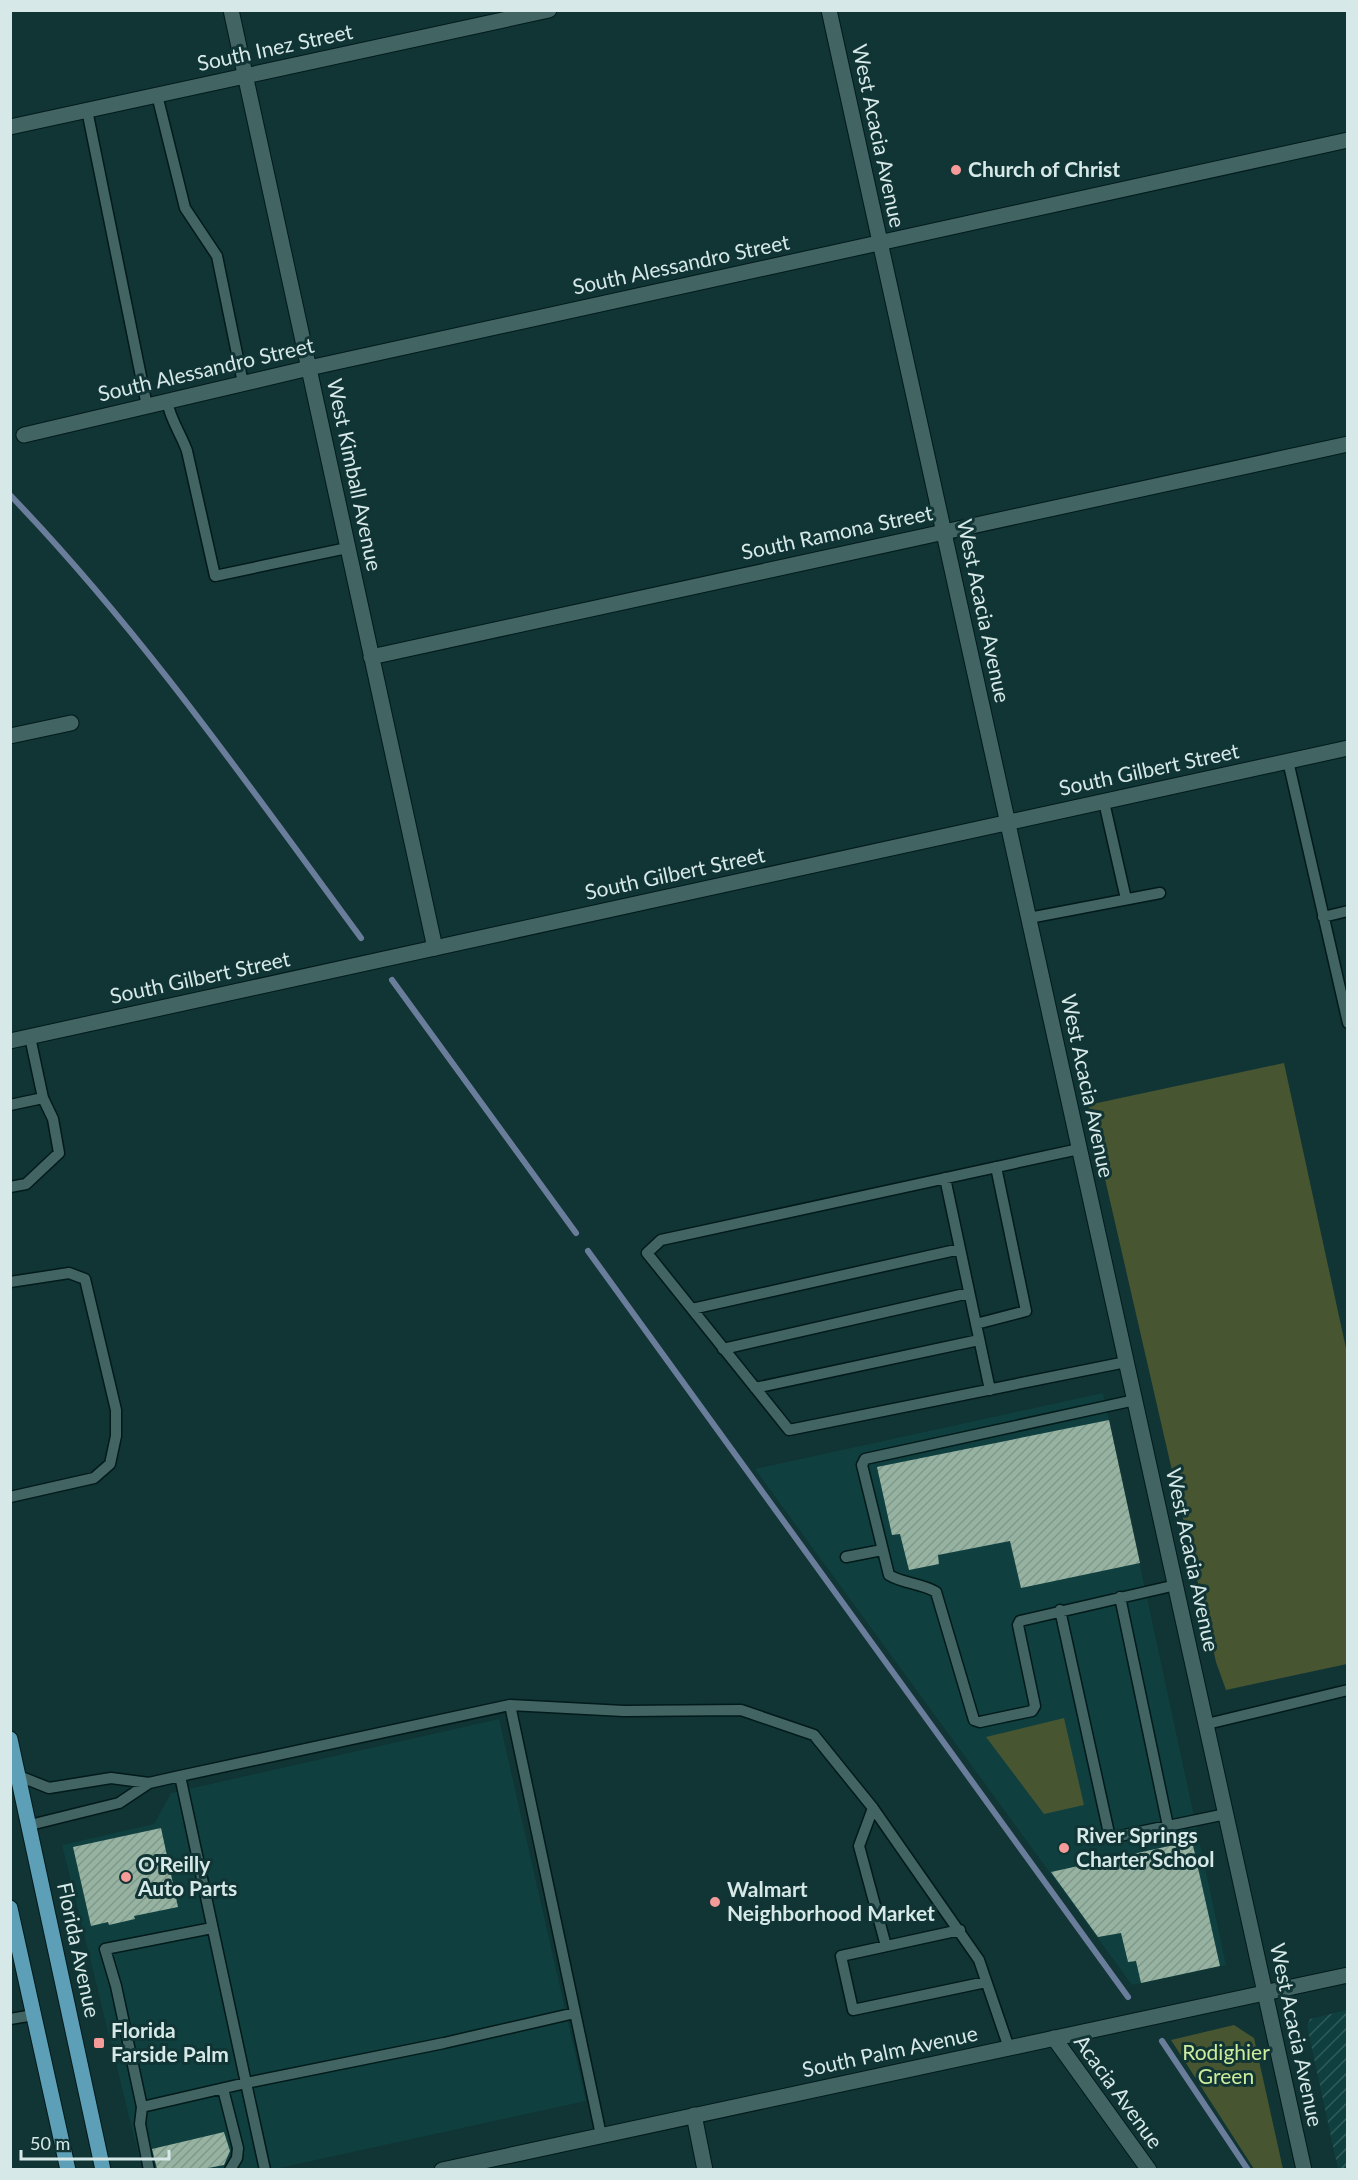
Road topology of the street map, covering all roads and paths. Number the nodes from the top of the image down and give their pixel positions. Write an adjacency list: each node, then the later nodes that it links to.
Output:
1 (231, 10): 4 (street, West Kimball Avenue)
2 (549, 10): 4 (street, South Inez Street)
3 (829, 10): 9 (street, West Acacia Avenue)
4 (245, 76): 5 (street, South Inez Street); 10 (street, West Kimball Avenue)
5 (157, 95): 6 (street, South Inez Street); 11 (lane)
6 (87, 110): 7 (street, South Inez Street); 13 (lane)
7 (10, 127)
8 (1347, 140): 9 (street, South Alessandro Street)
9 (880, 243): 10 (street, South Alessandro Street); 16 (street, West Acacia Avenue)
10 (309, 368): 11 (street, South Alessandro Street); 17 (street, West Kimball Avenue)
11 (243, 383): 12 (street, South Alessandro Street)
12 (167, 401): 13 (street, South Alessandro Street); 17 (lane)
13 (147, 406): 14 (street, South Alessandro Street)
14 (24, 435)
15 (1347, 444): 16 (street, South Ramona Street)
16 (944, 532): 18 (street, South Ramona Street); 24 (street, West Acacia Avenue)
17 (347, 548): 18 (street, West Kimball Avenue)
18 (371, 657): 30 (street, West Kimball Avenue)
19 (71, 723): 20 (street)
20 (10, 736)
21 (1347, 748): 22 (street, South Gilbert Street)
22 (1288, 761): 23 (street, South Gilbert Street); 28 (lane)
23 (1104, 802): 24 (street, South Gilbert Street); 26 (lane)
24 (1008, 823): 29 (street, West Acacia Avenue); 30 (street, South Gilbert Street)
25 (1160, 893): 26 (lane)
26 (1126, 899): 29 (lane)
27 (1347, 911): 28 (lane)
28 (1323, 917): 31 (lane)
29 (1029, 918): 36 (street, West Acacia Avenue)
30 (435, 948): 32 (street, South Gilbert Street)
31 (1347, 1023)
32 (30, 1037): 33 (street, South Gilbert Street); 34 (lane)
33 (10, 1041)
34 (44, 1098): 35 (lane); 39 (lane)
35 (10, 1105)
36 (1079, 1149): 37 (lane); 47 (street, West Acacia Avenue)
37 (996, 1167): 38 (lane); 44 (lane)
38 (945, 1178): 40 (lane); 43 (lane)
39 (10, 1187)
40 (960, 1249): 42 (lane); 43 (lane)
41 (10, 1282): 51 (lane)
42 (969, 1293): 44 (lane); 46 (lane)
43 (692, 1309): 46 (lane)
44 (976, 1324): 45 (lane)
45 (979, 1340): 48 (lane); 49 (lane)
46 (723, 1349): 48 (lane)
47 (1126, 1362): 49 (lane); 50 (street, West Acacia Avenue)
48 (755, 1388): 49 (lane)
49 (990, 1389)
50 (1135, 1400): 52 (lane); 54 (street, West Acacia Avenue)
51 (10, 1497)
52 (882, 1550): 53 (lane); 56 (lane)
53 (846, 1557)
54 (1176, 1585): 55 (lane); 59 (street, West Acacia Avenue)
55 (1120, 1597): 56 (lane); 67 (lane)
56 (1060, 1610): 67 (lane)
57 (1347, 1690): 59 (lane)
58 (510, 1705): 62 (lane); 64 (lane); 75 (lane)
59 (1206, 1724): 65 (street, West Acacia Avenue)
60 (10, 1739): 61 (main road, Florida Avenue)
61 (19, 1776): 63 (lane); 66 (main road, Florida Avenue)
62 (180, 1776): 63 (lane); 69 (lane)
63 (149, 1783): 66 (lane)
64 (873, 1808): 70 (lane); 71 (lane)
65 (1226, 1814): 67 (lane); 74 (street, West Acacia Avenue)
66 (30, 1825): 86 (main road, Florida Avenue)
67 (1168, 1826)
68 (10, 1908): 76 (main road)
69 (212, 1928): 80 (lane); 82 (lane)
70 (960, 1930): 71 (lane); 73 (lane)
71 (886, 1946): 73 (lane)
72 (1347, 1975): 74 (street, South Palm Avenue)
73 (986, 1982): 79 (lane)
74 (1265, 1993): 78 (street, South Palm Avenue); 93 (street, West Acacia Avenue)
75 (575, 2013): 80 (lane); 84 (lane)
76 (34, 2014): 77 (lane); 85 (main road)
77 (10, 2019)
78 (1054, 2038): 79 (street, South Palm Avenue); 92 (street, Acacia Avenue)
79 (1009, 2048): 83 (street, South Palm Avenue)
80 (246, 2083): 81 (lane); 89 (lane)
81 (223, 2089): 82 (lane); 88 (lane)
82 (142, 2107): 87 (lane)
83 (694, 2115): 84 (street, South Palm Avenue); 91 (street)
84 (601, 2135): 90 (street, South Palm Avenue)
85 (68, 2169)
86 (104, 2169)
87 (149, 2169)
88 (230, 2169)
89 (265, 2169)
90 (442, 2169)
91 (705, 2169)
92 (1149, 2169)
93 (1304, 2169)

